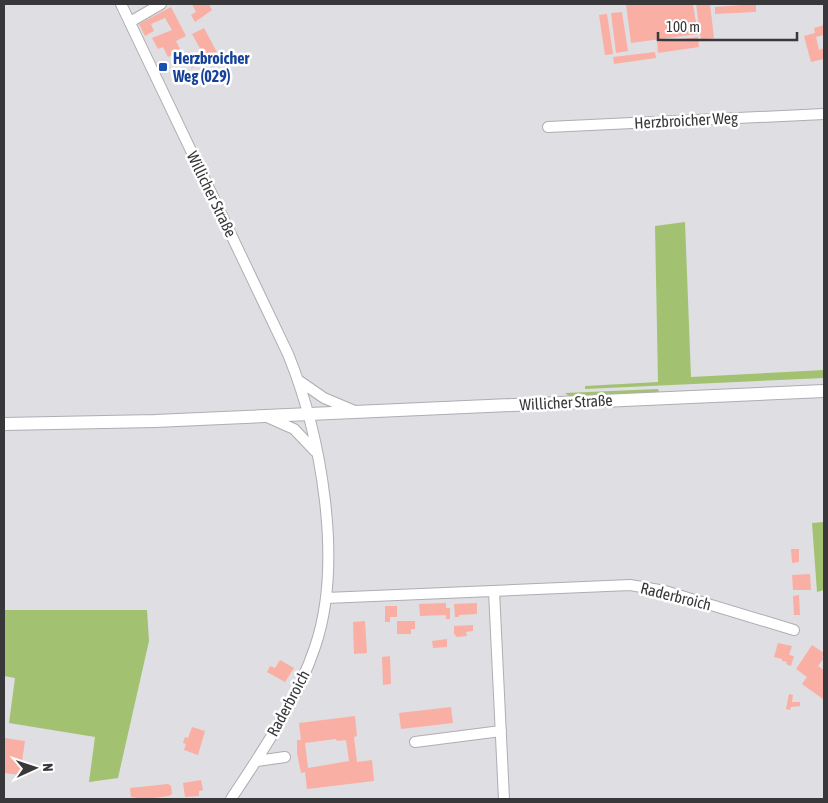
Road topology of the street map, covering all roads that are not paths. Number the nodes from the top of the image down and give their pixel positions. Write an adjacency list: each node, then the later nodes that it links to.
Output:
1 (121, 4): 3 (street, Willicher Straße)
2 (161, 4): 3 (street)
3 (130, 22): 6 (street, Willicher Straße)
4 (824, 114): 5 (street, Herzbroicher Weg)
5 (548, 127)
6 (298, 380): 8 (street); 9 (street, Willicher Straße)
7 (824, 391): 8 (main road, Willicher Straße)
8 (358, 412): 9 (main road, Willicher Straße)
9 (308, 414): 10 (main road, Willicher Straße); 12 (street, Raderbroich)
10 (266, 416): 11 (main road, Willicher Straße); 12 (street)
11 (4, 424)
12 (316, 453): 14 (street, Raderbroich)
13 (494, 591): 14 (street, Raderbroich); 15 (street, Raderbroich); 16 (street)
14 (326, 598): 19 (street, Raderbroich)
15 (794, 630)
16 (501, 732): 17 (street); 21 (street)
17 (415, 742)
18 (285, 757): 19 (street)
19 (257, 760): 20 (street, Raderbroich)
20 (231, 799)
21 (504, 799)

